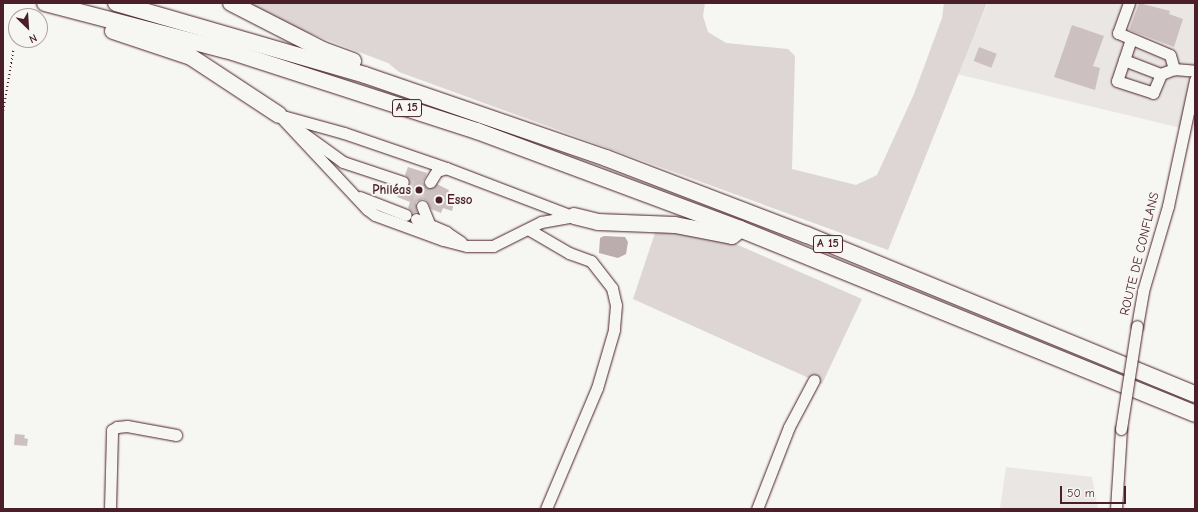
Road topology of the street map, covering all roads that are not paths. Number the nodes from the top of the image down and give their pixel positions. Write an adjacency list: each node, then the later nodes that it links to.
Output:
1 (45, 3): 5 (highway, A 15)
2 (116, 3): 11 (highway, A 15)
3 (231, 3): 11 (highway)
4 (1129, 3): 6 (street)
5 (67, 8): 13 (highway); 22 (highway, A 15)
6 (1131, 39): 7 (street); 8 (street)
7 (1124, 60): 10 (street); 10 (street)
8 (1174, 69): 9 (street); 10 (street)
9 (1195, 71)
10 (1161, 74)
11 (365, 75): 25 (highway, A 15)
12 (1195, 80): 31 (street, ROUTE DE CONFLANS, bridge)
13 (279, 115): 14 (street); 15 (street); 17 (street)
14 (446, 168): 16 (street); 19 (street)
15 (403, 182)
16 (430, 182)
17 (350, 192): 20 (street); 23 (street)
18 (422, 206): 20 (street)
19 (574, 216): 21 (street); 22 (highway)
20 (429, 223): 23 (street)
21 (528, 229): 23 (street); 29 (street)
22 (740, 229): 26 (highway, A 15)
23 (467, 246)
24 (814, 380): 30 (street)
25 (1195, 394)
26 (1195, 414)
27 (176, 435): 28 (street)
28 (110, 509)
29 (546, 509)
30 (757, 509)
31 (1116, 509)

